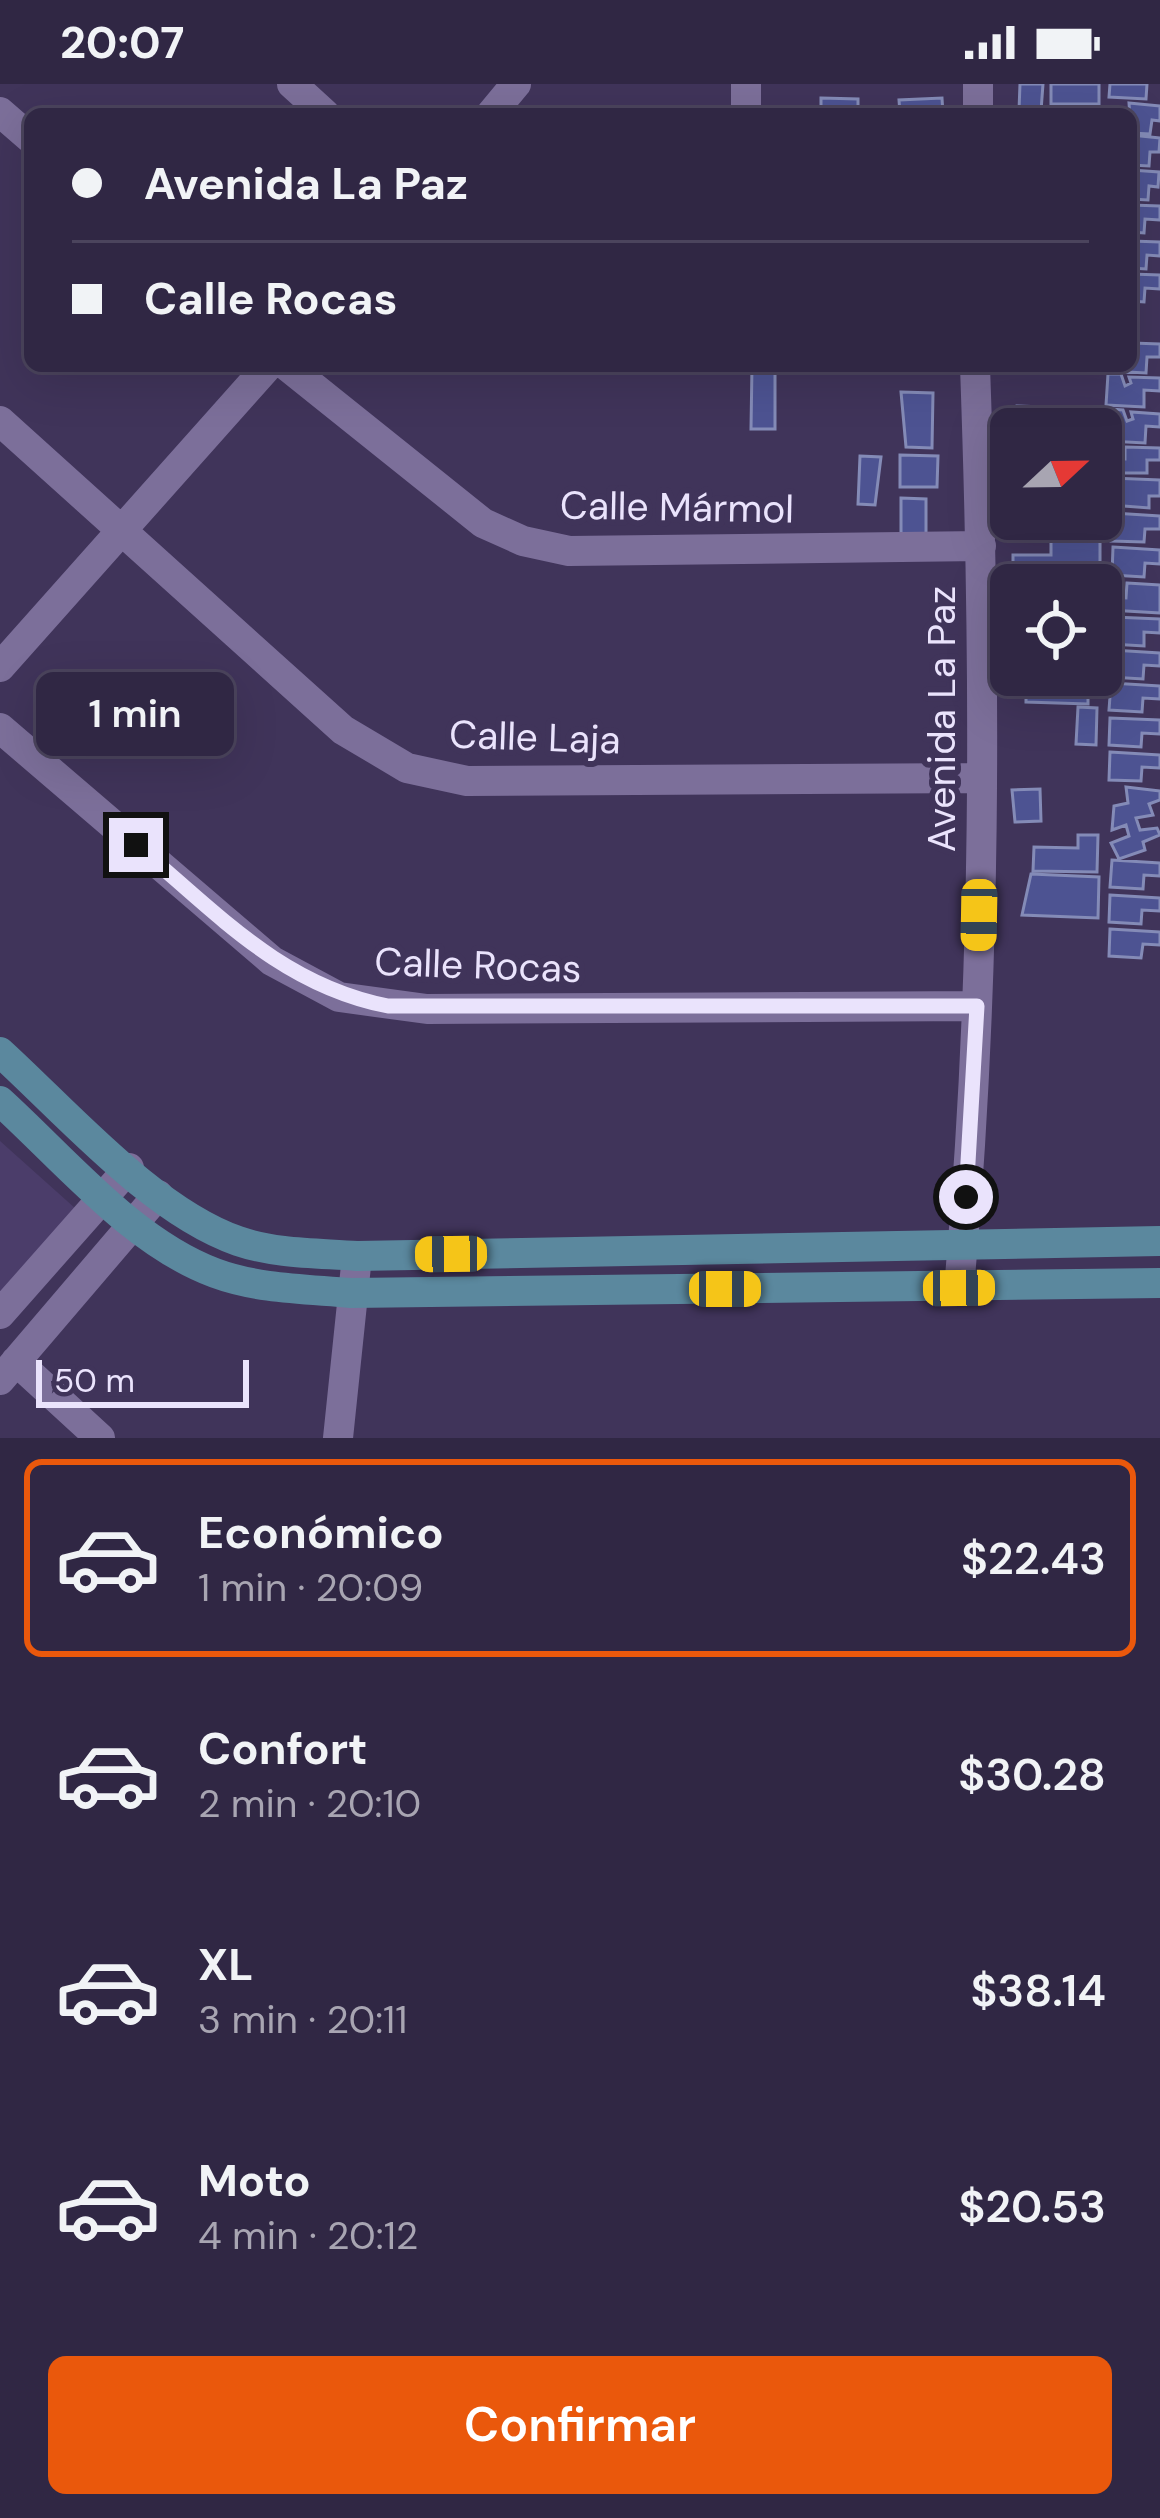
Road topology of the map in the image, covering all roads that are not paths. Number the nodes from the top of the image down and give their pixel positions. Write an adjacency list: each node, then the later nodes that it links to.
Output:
1 (292, 84): 3 (street)
2 (516, 84): 4 (street)
3 (318, 108)
4 (496, 108)
5 (0, 112): 6 (street)
6 (24, 133)
7 (263, 372): 11 (street)
8 (294, 372): 12 (street, Calle Mármol)
9 (975, 372): 12 (street, Avenida La Paz)
10 (0, 422): 11 (street, Calle Laja)
11 (123, 529): 13 (street); 15 (street, Calle Laja)
12 (981, 546): 15 (street, Avenida La Paz)
13 (0, 668)
14 (0, 728): 16 (street, Calle Rocas)
15 (981, 778): 16 (street, Avenida La Paz)
16 (977, 1006): 24 (street, Avenida La Paz)
17 (0, 1052): 19 (street)
18 (0, 1101): 21 (street)
19 (129, 1168): 20 (street); 21 (street)
20 (158, 1195): 22 (street); 25 (street)
21 (106, 1197): 22 (street); 29 (street)
22 (136, 1225): 28 (street); 30 (street)
23 (1160, 1241): 24 (street)
24 (963, 1245): 25 (street); 27 (street, Avenida La Paz)
25 (357, 1256): 28 (street)
26 (1160, 1283): 27 (street)
27 (959, 1288): 28 (street)
28 (351, 1293): 32 (street)
29 (0, 1314)
30 (8, 1371): 31 (street)
31 (100, 1438)
32 (338, 1438)

